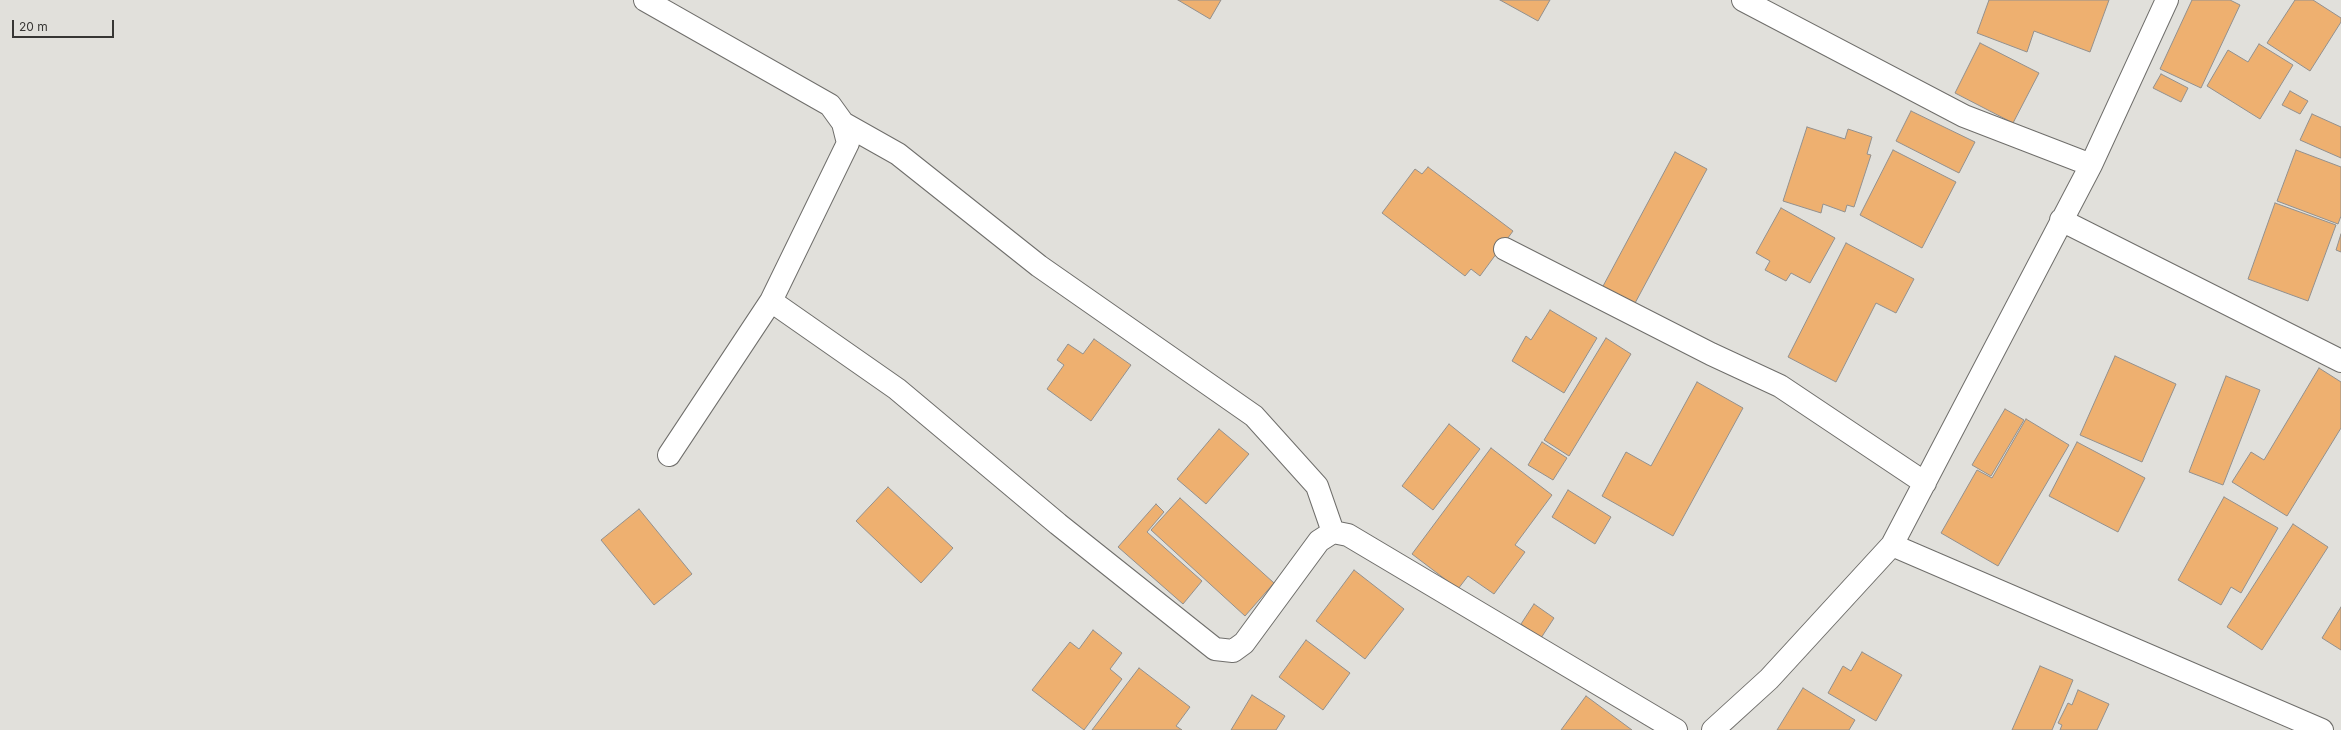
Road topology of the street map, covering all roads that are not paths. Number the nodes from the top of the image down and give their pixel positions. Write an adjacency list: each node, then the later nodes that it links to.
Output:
1 (645, 0): 4 (street)
2 (1744, 0): 5 (street)
3 (2167, 0): 5 (street)
4 (843, 123): 8 (street); 12 (street)
5 (2091, 165): 6 (street)
6 (2062, 220): 9 (street); 11 (street)
7 (1505, 249): 11 (street)
8 (771, 301): 10 (street); 12 (street)
9 (2341, 361)
10 (668, 455)
11 (1925, 483): 13 (street)
12 (1333, 532): 14 (street)
13 (1892, 545): 15 (street); 16 (street)
14 (1676, 730)
15 (1713, 730)
16 (2322, 730)

